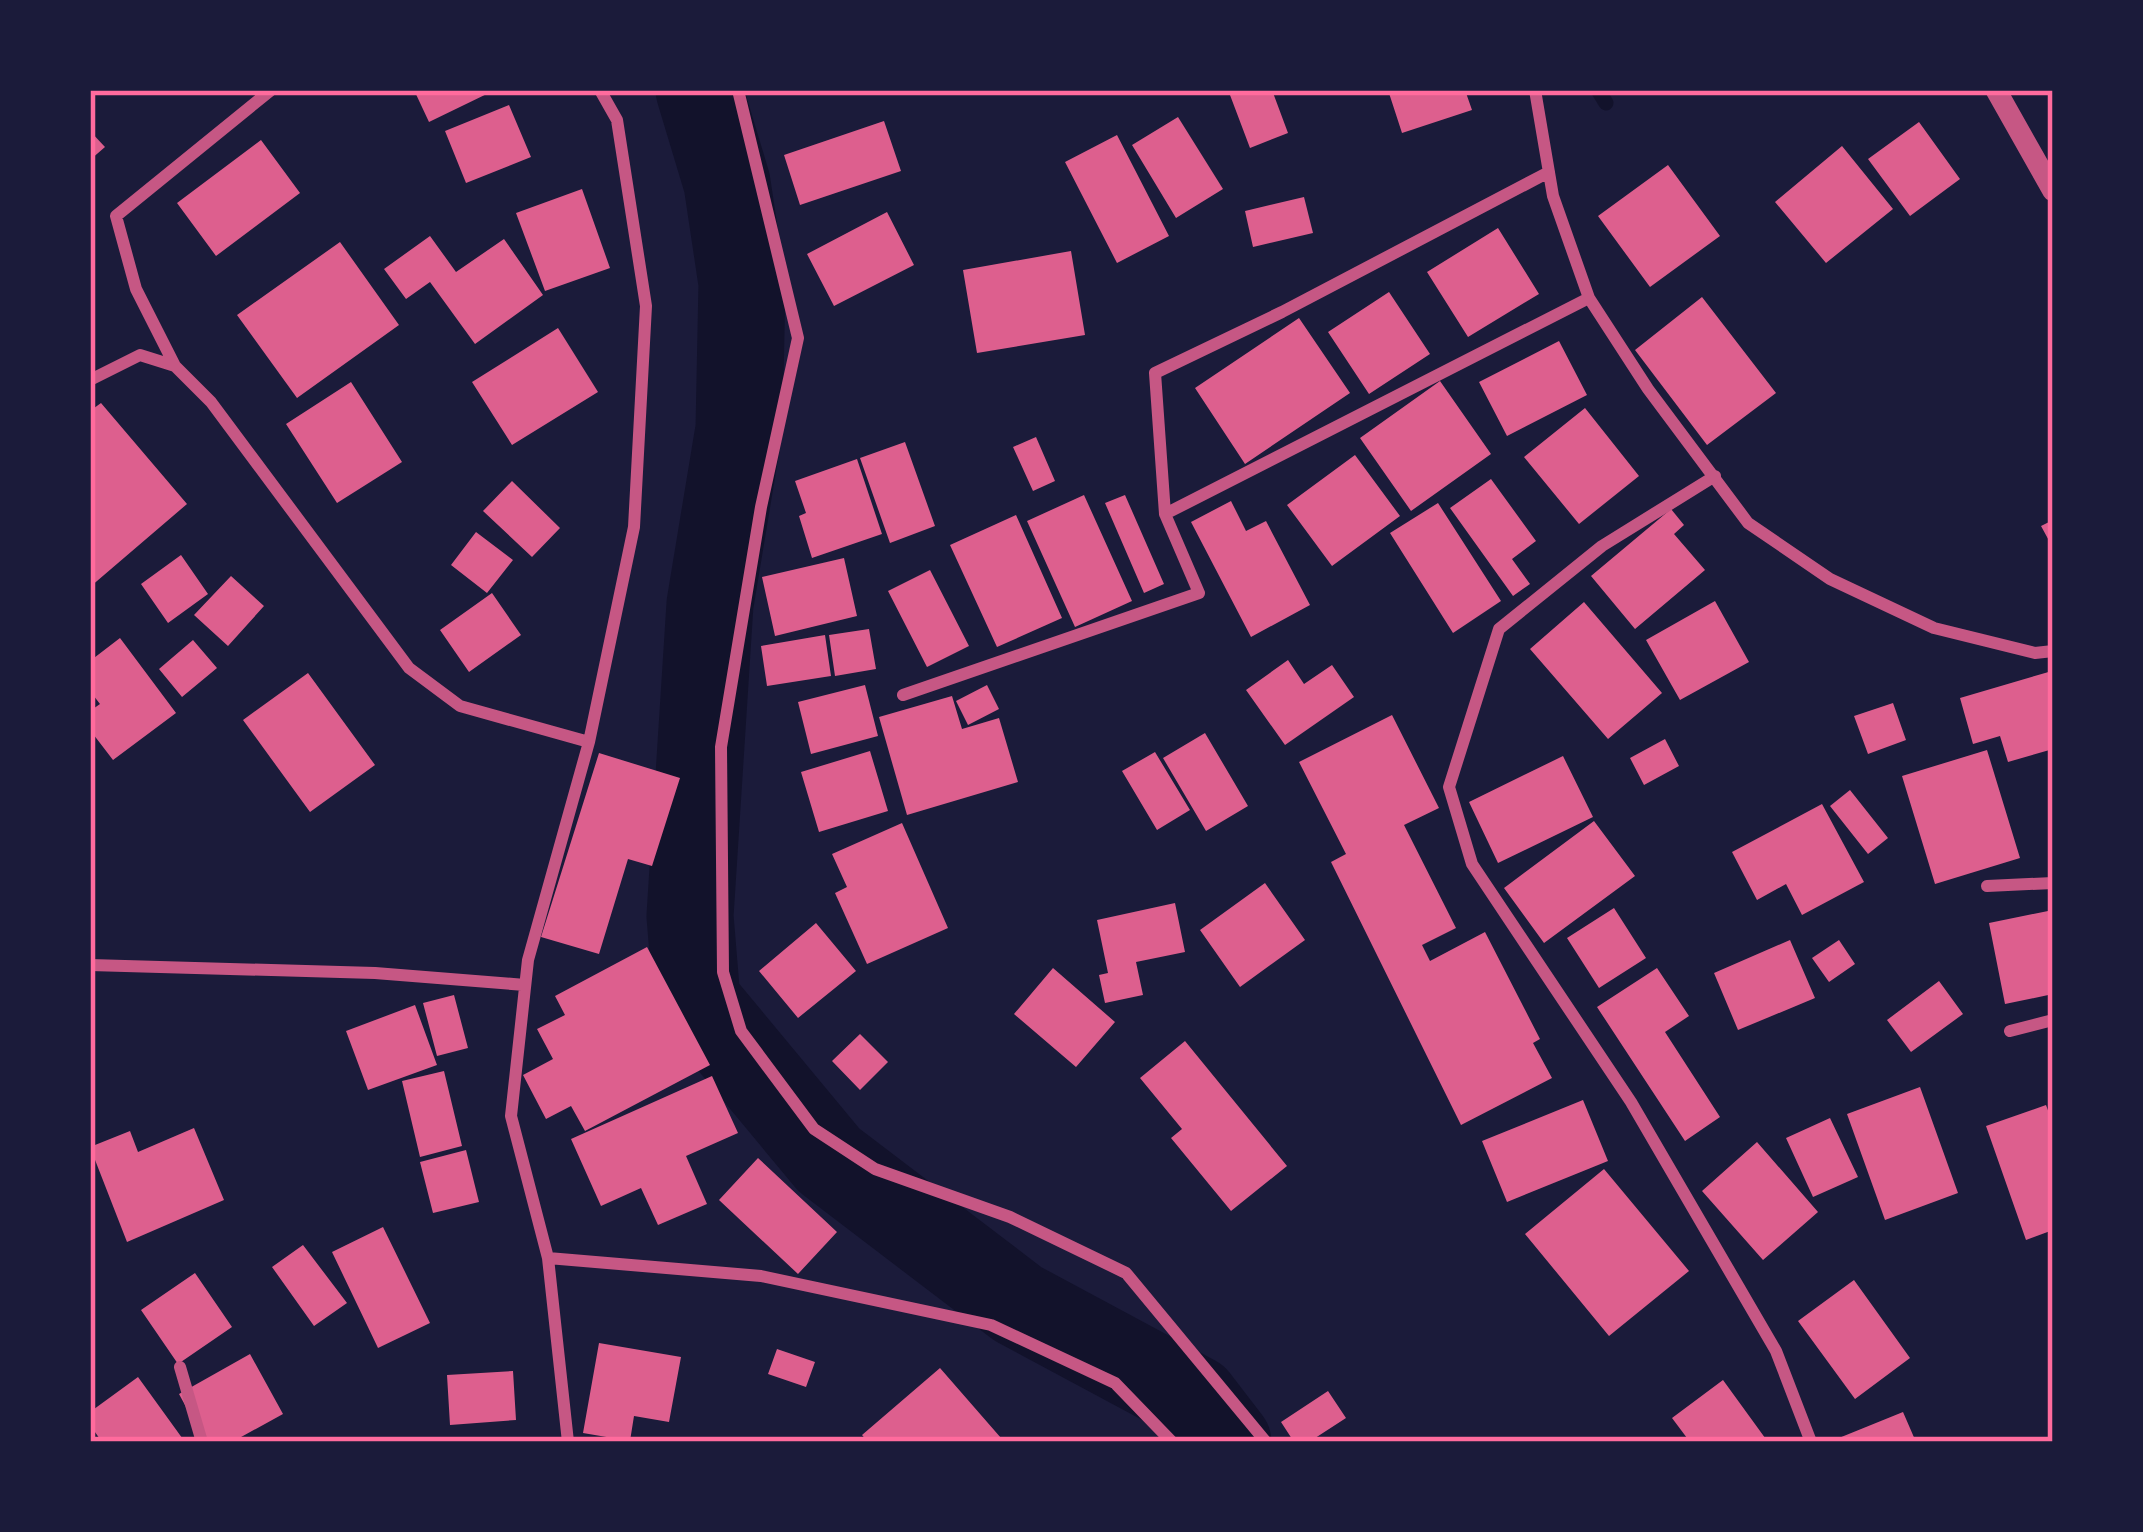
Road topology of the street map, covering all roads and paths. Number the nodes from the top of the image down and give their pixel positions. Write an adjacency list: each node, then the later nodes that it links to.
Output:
1 (271, 90): 9 (street)
2 (600, 90): 15 (street)
3 (738, 90): 27 (street)
4 (1535, 90): 6 (street)
5 (1996, 90): 7 (street)
6 (1549, 172): 8 (street); 12 (street)
7 (2053, 191)
8 (1589, 298): 11 (street); 12 (street)
9 (175, 366): 10 (street); 15 (street)
10 (90, 380)
11 (1715, 476): 13 (street); 28 (street)
12 (1165, 514): 14 (street)
13 (2053, 651)
14 (903, 695)
15 (590, 742): 19 (street)
16 (2053, 883): 17 (street)
17 (1987, 886)
18 (90, 965): 19 (street)
19 (525, 985): 22 (street)
20 (2053, 1020): 21 (street)
21 (2010, 1030)
22 (548, 1258): 25 (street); 26 (street)
23 (180, 1367): 24 (street)
24 (202, 1442)
25 (568, 1442)
26 (1172, 1442)
27 (1266, 1442)
28 (1811, 1442)

